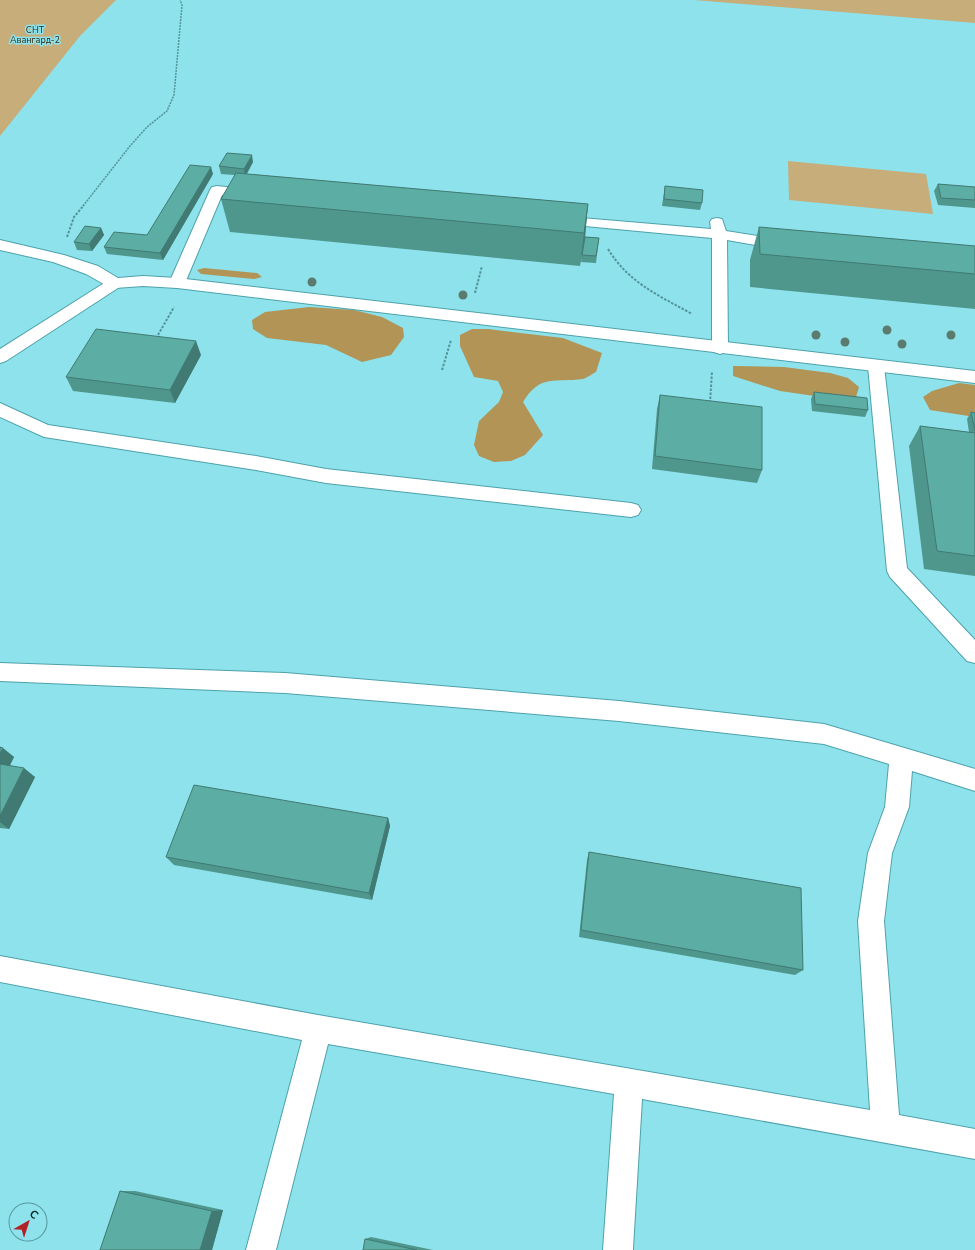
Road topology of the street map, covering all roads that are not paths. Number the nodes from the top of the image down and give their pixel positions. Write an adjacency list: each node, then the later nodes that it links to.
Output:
1 (264, 194): 7 (lane)
2 (541, 219): 3 (lane)
3 (718, 228): 5 (lane); 8 (lane)
4 (0, 245): 6 (street)
5 (801, 246)
6 (115, 283): 7 (street); 9 (lane)
7 (182, 283): 8 (street)
8 (717, 348): 10 (street)
9 (0, 357)
10 (876, 366): 11 (street); 14 (lane)
11 (975, 377)
12 (0, 409): 13 (lane)
13 (631, 510)
14 (975, 654)
15 (0, 672): 16 (lane)
16 (901, 758): 17 (lane); 21 (lane)
17 (975, 780)
18 (0, 969): 19 (lane)
19 (318, 1029): 20 (lane); 24 (lane)
20 (629, 1083): 21 (lane); 23 (lane)
21 (886, 1127): 22 (lane)
22 (975, 1144)
23 (618, 1248)
24 (261, 1250)

